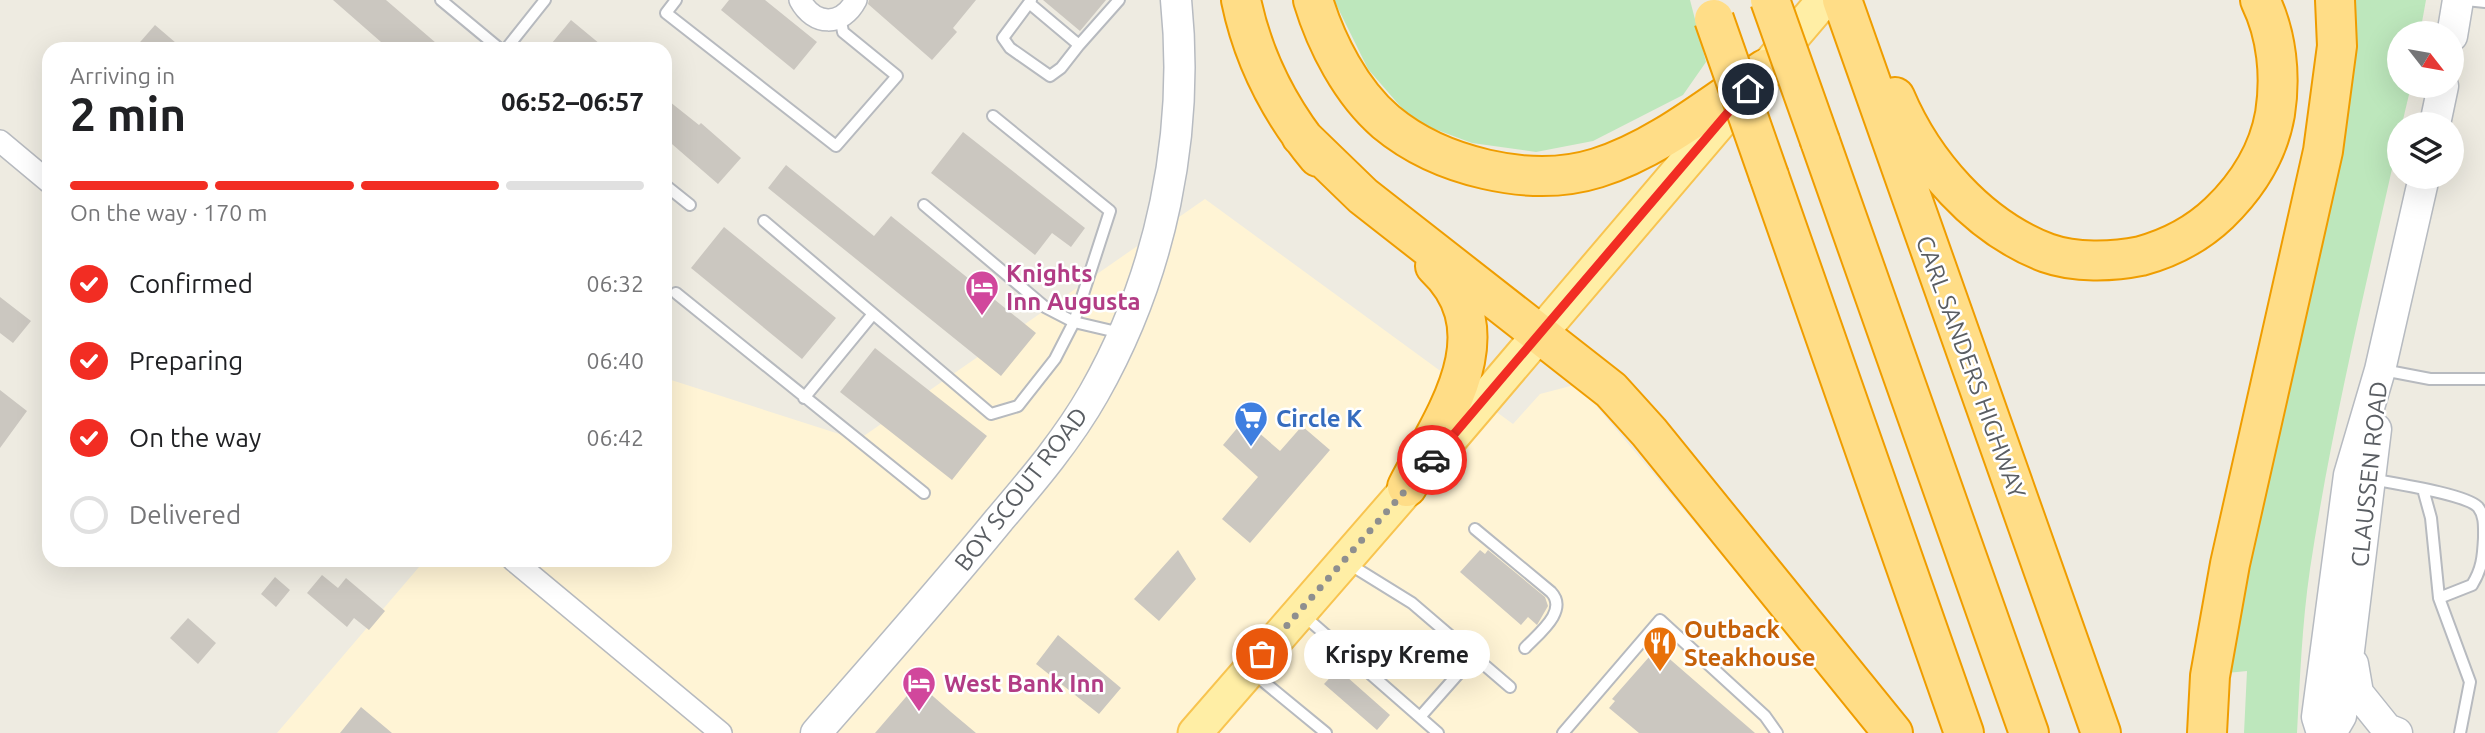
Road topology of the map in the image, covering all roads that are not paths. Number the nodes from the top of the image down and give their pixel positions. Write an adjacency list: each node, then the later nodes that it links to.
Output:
1 (440, 0): 23 (lane)
2 (545, 0): 24 (lane)
3 (676, 0): 21 (lane)
4 (800, 0): 21 (street)
5 (856, 0): 21 (street)
6 (1119, 0): 25 (lane)
7 (1176, 0): 40 (street, BOY SCOUT ROAD)
8 (1241, 0): 29 (highway)
9 (1313, 0): 26 (highway)
10 (1770, 0): 69 (highway, bridge)
11 (1824, 0): 26 (main road)
12 (1842, 0): 27 (highway, CARL SANDERS HIGHWAY)
13 (1851, 0): 27 (highway)
14 (2260, 0): 27 (highway)
15 (2335, 0): 71 (highway)
16 (2458, 0): 22 (street)
17 (2466, 0): 19 (lane)
18 (1030, 1): 25 (lane); 25 (lane)
19 (2485, 2)
20 (1711, 9): 68 (highway, bridge)
21 (840, 16)
22 (2454, 21)
23 (491, 42)
24 (512, 42)
25 (1079, 44)
26 (1765, 69): 41 (main road)
27 (1876, 74): 70 (highway, CARL SANDERS HIGHWAY)
28 (993, 116): 39 (lane)
29 (1301, 136): 41 (highway); 46 (highway)
30 (0, 141): 31 (street)
31 (42, 177)
32 (2421, 189): 42 (street)
33 (672, 191): 34 (lane)
34 (690, 205)
35 (924, 205): 39 (lane)
36 (764, 221): 38 (lane)
37 (676, 293): 44 (lane)
38 (873, 314): 39 (lane); 44 (lane)
39 (1074, 323): 40 (lane)
40 (1124, 334): 61 (street, BOY SCOUT ROAD)
41 (1539, 334): 46 (main road); 67 (highway)
42 (2380, 370): 43 (lane); 45 (street, CLAUSSEN ROAD); 72 (street, CLAUSSEN ROAD)
43 (2485, 379)
44 (804, 398): 48 (lane)
45 (2371, 479): 47 (lane); 54 (street, CLAUSSEN ROAD)
46 (1407, 487): 50 (main road)
47 (2423, 489): 52 (lane); 52 (lane)
48 (924, 493)
49 (1475, 529): 55 (lane)
50 (1343, 561): 53 (main road); 56 (lane)
51 (521, 567): 60 (street)
52 (2439, 598): 75 (lane)
53 (1300, 612): 57 (main road); 59 (lane)
54 (2350, 643): 73 (street, CLAUSSEN ROAD); 74 (street)
55 (1525, 648)
56 (1474, 656): 58 (lane); 59 (lane)
57 (1248, 669): 62 (main road); 63 (lane)
58 (1510, 687)
59 (1420, 717): 64 (lane)
60 (721, 733)
61 (816, 733)
62 (1195, 733)
63 (1326, 733)
64 (1438, 733)
65 (1563, 733): 66 (lane)
66 (1777, 733)
67 (1893, 733)
68 (1964, 733)
69 (2029, 733)
70 (2101, 733)
71 (2207, 733)
72 (2322, 733)
73 (2331, 733)
74 (2397, 733)
75 (2460, 733)

